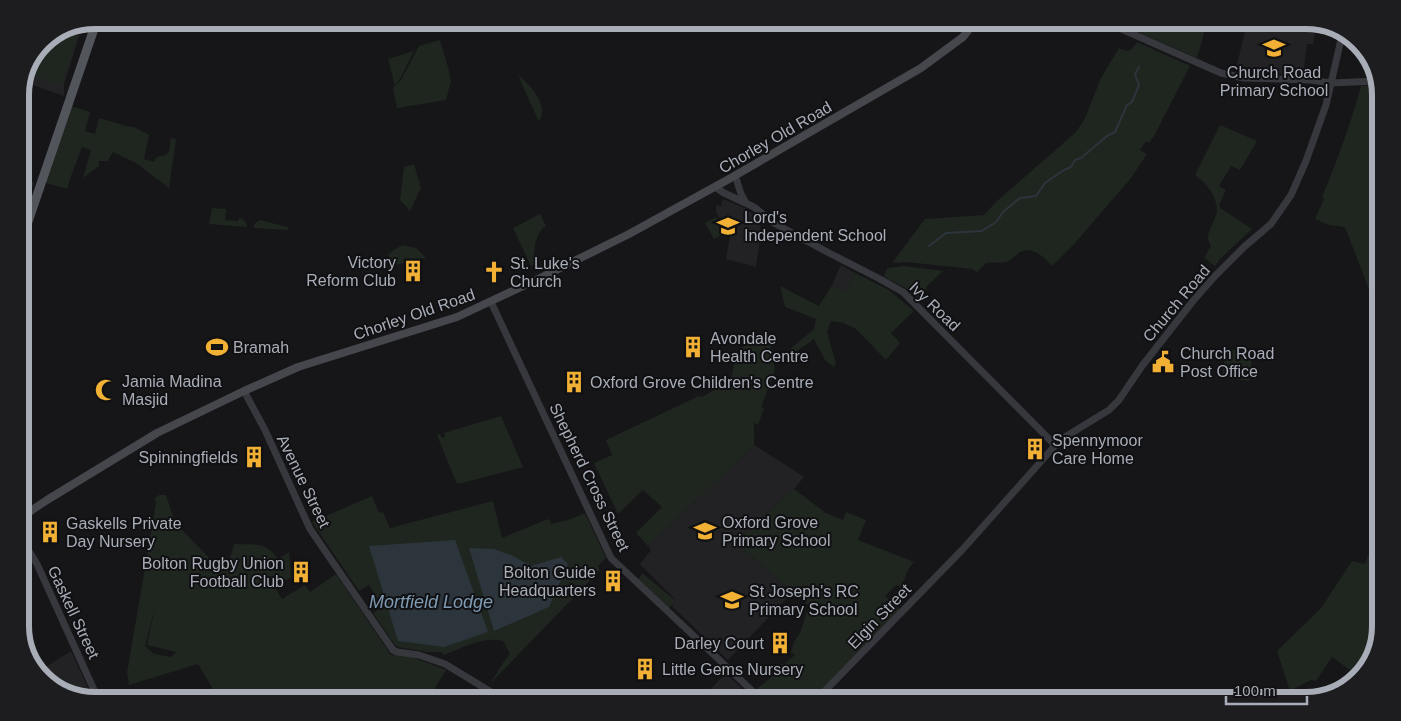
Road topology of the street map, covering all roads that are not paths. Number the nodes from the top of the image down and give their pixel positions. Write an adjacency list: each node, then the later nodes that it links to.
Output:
1 (94, 29): 10 (main road)
2 (969, 29): 7 (main road, Chorley Old Road)
3 (1121, 29): 6 (street)
4 (1341, 39): 6 (street, Church Road)
5 (1371, 81): 6 (street)
6 (1331, 83): 13 (street, Church Road)
7 (735, 175): 8 (main road, Chorley Old Road); 9 (street)
8 (715, 187): 9 (street, Ivy Road); 11 (main road, Chorley Old Road)
9 (746, 203): 13 (street, Ivy Road)
10 (29, 219)
11 (491, 302): 12 (main road, Chorley Old Road); 21 (street, Shepherd Cross Street)
12 (244, 391): 14 (main road, Chorley Old Road); 20 (street, Avenue Street)
13 (1055, 445): 17 (street, Church Road)
14 (32, 510): 15 (main road, Chorley Old Road); 16 (main road, Chorley Old Road)
15 (29, 511)
16 (29, 512)
17 (963, 549): 22 (street, Elgin Street)
18 (29, 551): 19 (street, Gaskell Street)
19 (95, 692)
20 (491, 692)
21 (753, 692)
22 (824, 692)

